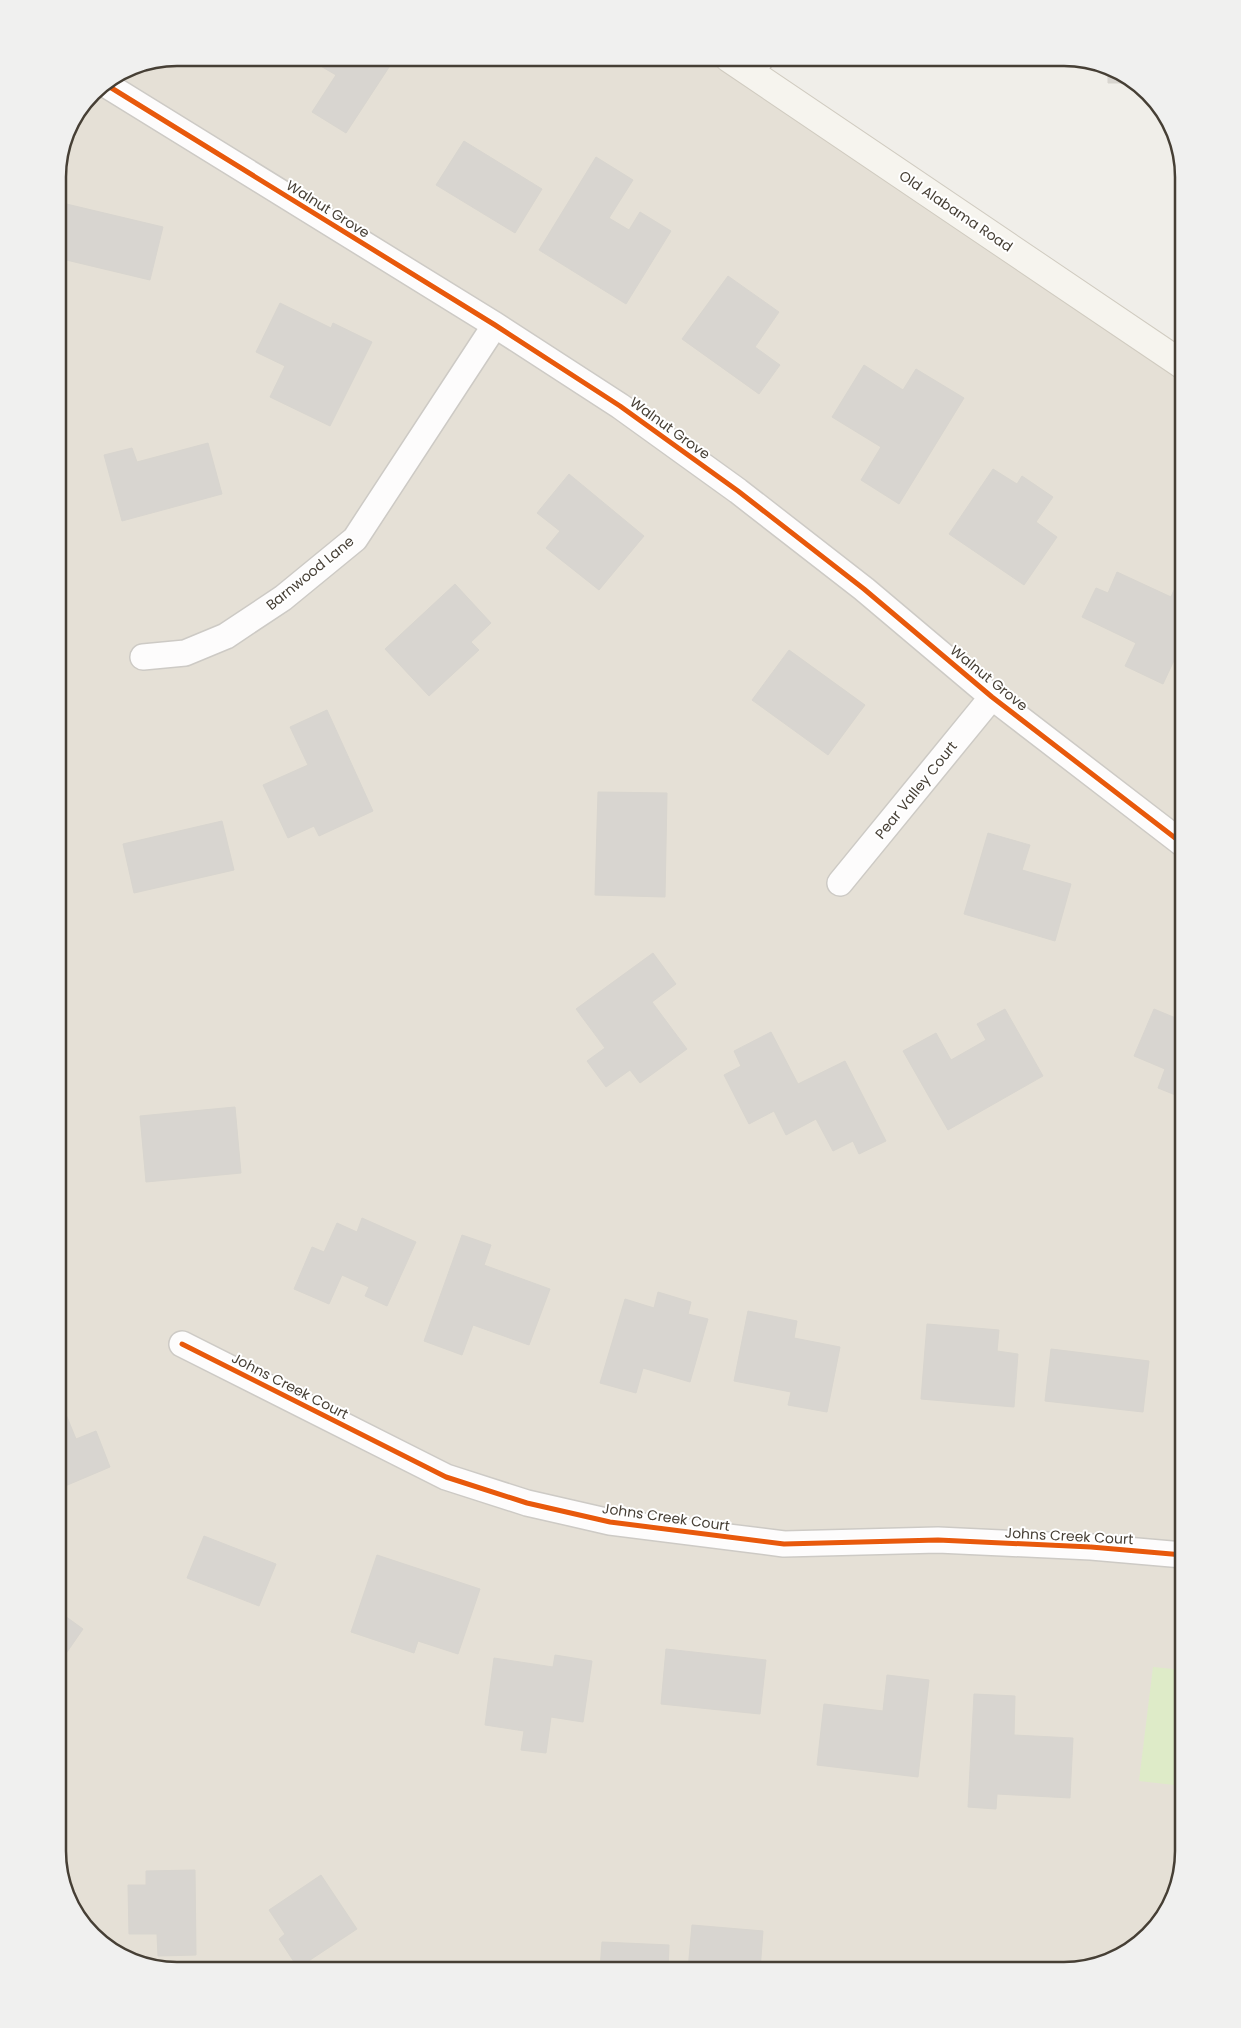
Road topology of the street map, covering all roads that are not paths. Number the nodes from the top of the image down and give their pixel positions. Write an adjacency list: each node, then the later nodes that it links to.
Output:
1 (758, 66): 4 (main road, Old Alabama Road)
2 (111, 88): 3 (street, Walnut Grove)
3 (495, 325): 5 (street, Barnwood Lane); 6 (street, Walnut Grove)
4 (1175, 359)
5 (143, 657)
6 (992, 697): 7 (street, Walnut Grove); 8 (street, Pear Valley Court)
7 (1175, 837)
8 (840, 883)
9 (182, 1344): 10 (street, Johns Creek Court)
10 (1175, 1554)

